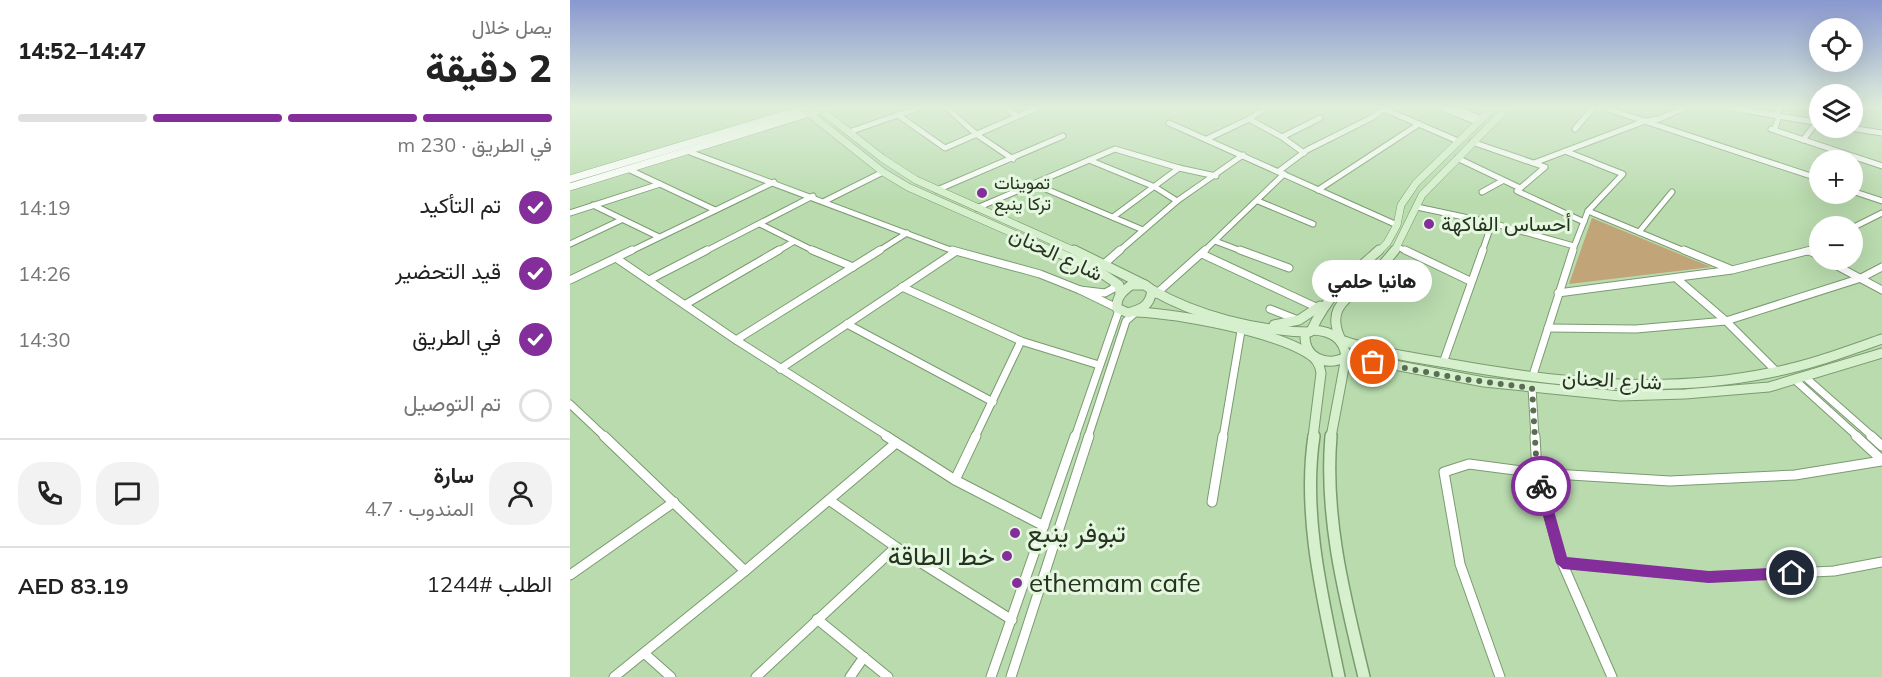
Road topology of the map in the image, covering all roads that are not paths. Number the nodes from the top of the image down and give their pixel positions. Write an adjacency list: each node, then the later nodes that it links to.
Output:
1 (706, 139): 37 (street)
2 (722, 139): 22 (street)
3 (842, 139): 33 (main road, شارع الحنان)
4 (858, 139): 45 (main road, شارع الحنان)
5 (932, 139): 6 (street)
6 (966, 139)
7 (983, 139): 27 (street)
8 (1057, 139): 27 (street)
9 (1207, 139): 25 (street)
10 (1284, 139): 24 (street)
11 (1332, 139): 24 (street)
12 (1397, 139): 46 (street)
13 (1452, 139): 20 (street)
14 (1461, 139): 20 (main road)
15 (1476, 139): 21 (main road)
16 (1598, 139): 23 (street)
17 (1698, 139): 35 (street)
18 (1799, 139): 19 (street)
19 (1803, 140): 30 (street)
20 (1458, 141): 69 (main road)
21 (1472, 142): 26 (main road); 29 (street)
22 (687, 151): 32 (street); 39 (street)
23 (1565, 151): 29 (street); 59 (street)
24 (1304, 153): 34 (street)
25 (1243, 154): 34 (street); 36 (street)
26 (1457, 158): 38 (street); 56 (main road)
27 (1013, 159): 45 (street)
28 (1089, 160): 31 (street); 41 (street); 43 (street)
29 (1533, 163): 44 (street)
30 (1882, 166)
31 (1179, 168): 36 (street); 43 (street)
32 (628, 169): 40 (street); 42 (street)
33 (883, 172): 51 (street); 94 (main road, شارع الحنان)
34 (1281, 173): 46 (street); 53 (street)
35 (1809, 175)
36 (1216, 176): 52 (street)
37 (570, 179)
38 (1502, 181): 44 (street); 47 (street)
39 (774, 182): 50 (street); 58 (street)
40 (660, 184): 55 (street); 58 (street)
41 (1034, 184): 57 (street); 62 (street)
42 (570, 187)
43 (1155, 187): 52 (street); 62 (street)
44 (1520, 188): 64 (street)
45 (937, 190): 57 (main road, شارع الحنان)
46 (1318, 190): 69 (street)
47 (1482, 192)
48 (1672, 192): 71 (street)
49 (1863, 195): 54 (street)
50 (813, 196): 51 (street); 67 (street)
51 (825, 201): 72 (street)
52 (1177, 201): 70 (street)
53 (1258, 201): 68 (street); 74 (street)
54 (1882, 201)
55 (593, 205): 60 (street); 63 (street)
56 (1417, 207): 66 (street); 78 (main road)
57 (977, 208): 83 (main road, شارع الحنان)
58 (715, 210): 73 (street)
59 (1588, 211): 64 (street); 71 (street)
60 (570, 213)
61 (1882, 213): 65 (street)
62 (1113, 217): 70 (street)
63 (621, 220): 73 (street); 76 (street)
64 (1584, 222): 77 (street)
65 (1863, 222)
66 (1492, 223): 77 (street); 93 (street)
67 (760, 224): 75 (street); 92 (street)
68 (1313, 224)
69 (1397, 225): 101 (main road)
70 (1143, 230): 83 (street)
71 (1639, 232): 87 (street)
72 (907, 233): 80 (street); 84 (street)
73 (659, 237): 82 (street)
74 (1215, 241): 81 (street); 86 (street)
75 (793, 242): 84 (street); 102 (street)
76 (570, 244)
77 (1574, 246): 99 (street)
78 (1398, 247): 93 (street); 116 (main road)
79 (1809, 251): 87 (street)
80 (955, 252): 95 (street); 96 (street)
81 (1202, 254): 98 (street); 104 (street)
82 (616, 258): 91 (street); 92 (street)
83 (1104, 264): 98 (main road, شارع الحنان)
84 (853, 267): 115 (street)
85 (1882, 267): 90 (street)
86 (1289, 268)
87 (1732, 270): 89 (street)
88 (1845, 270): 90 (street)
89 (1676, 278): 99 (street); 108 (street)
90 (1861, 278): 97 (street); 108 (street)
91 (570, 280)
92 (649, 280): 102 (street)
93 (1470, 281): 121 (street)
94 (1115, 282): 96 (street); 100 (main road, شارع الحنان)
95 (902, 287): 109 (street); 117 (street)
96 (1080, 290): 103 (street)
97 (1882, 290)
98 (1152, 291): 100 (main road); 106 (main road); 110 (main road, شارع الحنان)
99 (1558, 293): 111 (street)
100 (1120, 294): 103 (main road)
101 (1327, 301): 104 (main road); 113 (main road)
102 (686, 304): 115 (street)
103 (1117, 308): 106 (main road); 122 (street)
104 (1318, 308): 107 (main road)
105 (1270, 309): 107 (street)
106 (1136, 312): 112 (main road); 154 (street)
107 (1300, 321): 110 (main road)
108 (1726, 321): 111 (street); 124 (street)
109 (847, 324): 123 (street); 128 (street)
110 (1255, 324): 113 (main road, شارع الحنان)
111 (1548, 328): 125 (street)
112 (1241, 331): 119 (main road); 137 (street)
113 (1310, 331): 116 (main road); 119 (main road)
114 (1882, 339): 124 (main road, شارع الحنان)
115 (736, 340): 123 (street)
116 (1341, 340): 120 (main road); 121 (main road, شارع الحنان)
117 (1021, 341): 122 (street); 128 (street)
118 (1882, 353): 126 (main road, شارع الحنان)
119 (1311, 354): 120 (main road); 155 (main road)
120 (1344, 359): 127 (main road, شارع الحنان); 156 (main road)
121 (1443, 363): 125 (main road, شارع الحنان)
122 (1099, 365): 138 (street)
123 (780, 369): 130 (street)
124 (1776, 371): 125 (main road, شارع الحنان)
125 (1533, 375)
126 (1800, 378): 127 (main road, شارع الحنان); 131 (street); 132 (street)
127 (1532, 388): 133 (street)
128 (993, 402): 134 (street)
129 (570, 404): 136 (street)
130 (896, 443): 134 (street); 135 (street)
131 (1882, 446)
132 (1882, 460): 133 (street)
133 (1537, 473): 141 (street); 157 (street)
134 (955, 480): 138 (street)
135 (829, 500): 139 (street); 142 (street)
136 (674, 502): 142 (street); 143 (street)
137 (1212, 502)
138 (1044, 526): 145 (street)
139 (896, 546): 144 (street); 145 (street)
140 (1882, 562): 141 (street)
141 (1563, 563): 158 (street)
142 (746, 571): 146 (street)
143 (570, 575)
144 (817, 620): 147 (street); 150 (street)
145 (1012, 620): 153 (street)
146 (644, 653): 148 (street); 149 (street)
147 (864, 657): 151 (street); 152 (street)
148 (614, 677)
149 (671, 677)
150 (756, 677)
151 (850, 677)
152 (888, 677)
153 (991, 677)
154 (1011, 677)
155 (1340, 677)
156 (1364, 677)
157 (1500, 677)
158 (1612, 677)

